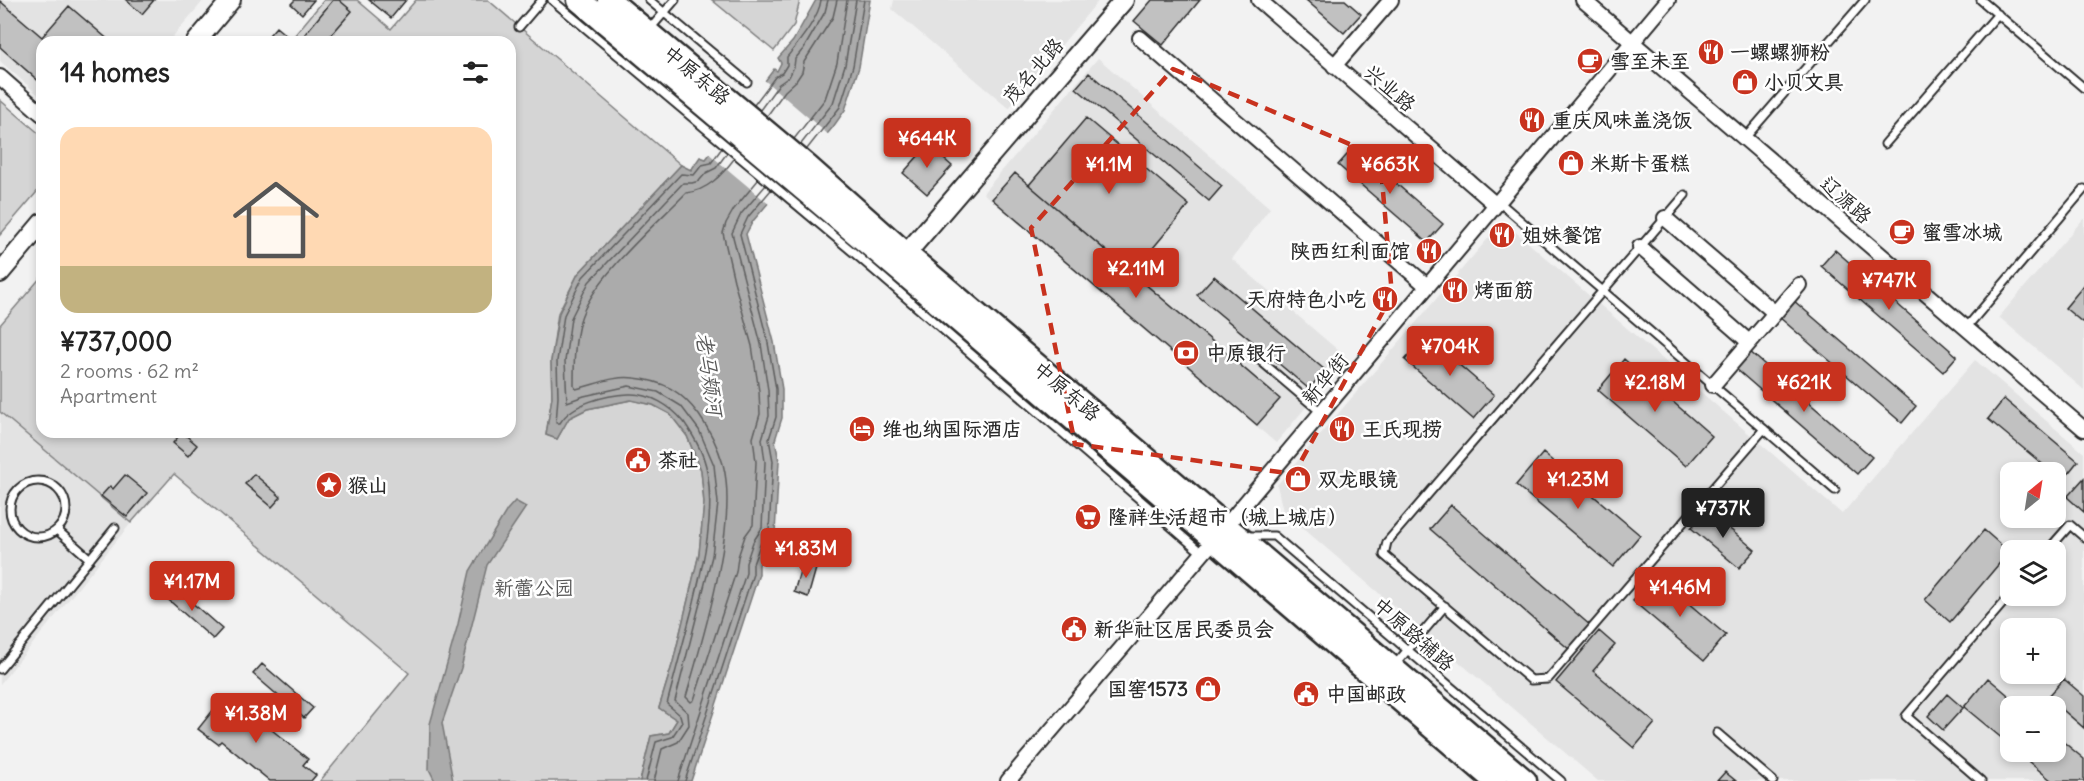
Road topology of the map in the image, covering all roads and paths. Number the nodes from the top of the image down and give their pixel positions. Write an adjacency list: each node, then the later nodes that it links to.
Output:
1 (231, 0): 19 (street)
2 (542, 0): 17 (lane)
3 (552, 0): 27 (lane)
4 (579, 0): 27 (main road, 中原东路)
5 (609, 0): 18 (main road, 中原东路)
6 (649, 0): 15 (lane)
7 (675, 0): 15 (lane)
8 (1124, 0): 37 (street, 茂名北路)
9 (1259, 0): 22 (street, 兴业路)
10 (1391, 0): 22 (street)
11 (1583, 0): 21 (street, 辽源路)
12 (1668, 0): 21 (street, 新华街)
13 (1865, 0): 28 (lane)
14 (1981, 0): 16 (lane)
15 (664, 13): 18 (lane); 24 (lane)
16 (1998, 14): 25 (lane); 29 (lane)
17 (519, 27)
18 (647, 32): 27 (main road, 中原东路)
19 (200, 36)
20 (1140, 38): 40 (street)
21 (1632, 43): 28 (street, 辽源路); 33 (street, 新华街)
22 (1334, 66): 33 (street, 兴业路)
23 (0, 77): 26 (street)
24 (747, 82)
25 (2084, 88)
26 (36, 109)
27 (720, 118): 30 (main road, 中原东路); 30 (lane)
28 (1744, 138): 43 (street, 辽源路)
29 (1885, 144)
30 (796, 182): 37 (main road, 中原东路); 54 (main road, 中原东路)
31 (2084, 189): 43 (lane)
32 (1685, 195): 34 (lane)
33 (1498, 203): 40 (street, 新华街); 41 (lane)
34 (1665, 218): 36 (lane); 42 (street)
35 (36, 230): 38 (street)
36 (1640, 247): 41 (lane); 44 (street)
37 (906, 254): 54 (main road, 中原东路)
38 (0, 273)
39 (1799, 285): 42 (street)
40 (1427, 286): 47 (street, 新华街)
41 (1603, 291): 46 (lane); 57 (lane)
42 (1775, 313): 44 (street)
43 (1966, 328): 49 (street, 辽源路)
44 (1749, 342): 46 (street)
45 (1255, 356): 47 (lane)
46 (1713, 385): 48 (lane)
47 (1322, 412): 54 (street, 新华街)
48 (1764, 429): 50 (lane); 57 (lane)
49 (2084, 429)
50 (1835, 490)
51 (115, 528): 56 (lane)
52 (57, 530): 52 (lane); 56 (lane)
53 (2084, 537): 55 (lane)
54 (1220, 539): 59 (lane, 中原路辅路); 60 (main road, 中原东路); 63 (street, 新华街); 64 (main road, 中原东路)
55 (2057, 540)
56 (90, 559): 61 (lane)
57 (1445, 606): 59 (lane)
58 (2001, 606): 68 (lane)
59 (1408, 650): 60 (lane); 66 (lane, 中原路辅路)
60 (1392, 668): 65 (main road, 中原东路)
61 (0, 669)
62 (1717, 733): 67 (lane)
63 (1008, 781)
64 (1495, 781)
65 (1525, 781)
66 (1561, 781)
67 (1773, 781)
68 (1982, 781)

